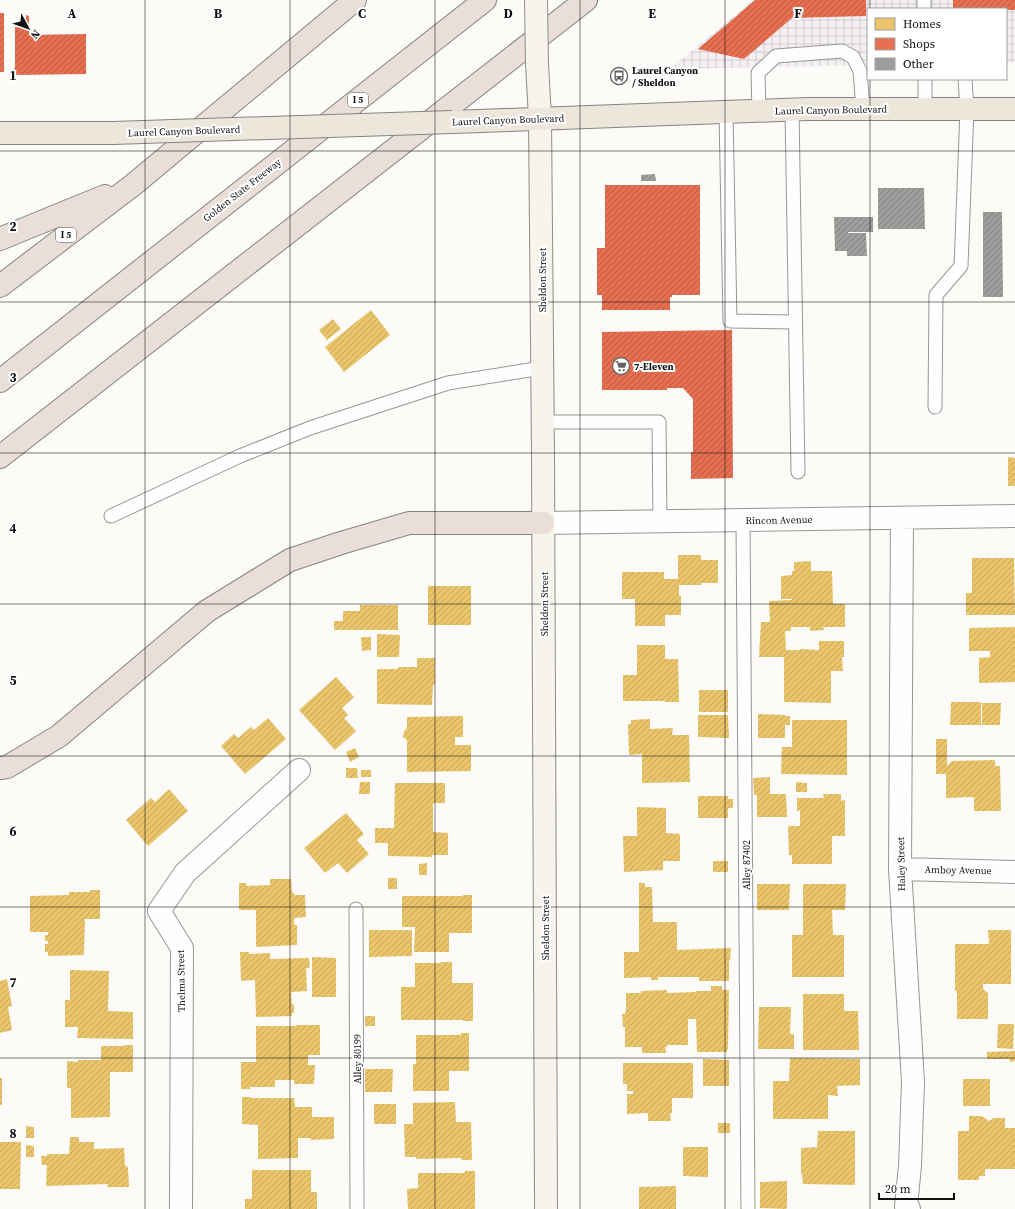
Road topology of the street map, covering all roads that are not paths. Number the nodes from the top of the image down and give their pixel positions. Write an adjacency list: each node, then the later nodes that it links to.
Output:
1 (355, 0): 16 (highway, I 5)
2 (485, 0): 21 (highway, Golden State Freeway / I 5)
3 (536, 0): 14 (main road, Sheldon Street, bridge)
4 (586, 0): 24 (highway)
5 (925, 80): 10 (lane)
6 (965, 80): 8 (lane)
7 (863, 108): 9 (main road, Laurel Canyon Boulevard); 10 (main road, Laurel Canyon Boulevard); 12 (lane)
8 (967, 108): 10 (main road, Laurel Canyon Boulevard); 11 (main road, Laurel Canyon Boulevard); 22 (lane)
9 (792, 109): 12 (main road, Laurel Canyon Boulevard); 19 (lane)
10 (925, 109)
11 (1015, 109)
12 (759, 111): 13 (main road, Laurel Canyon Boulevard)
13 (726, 112): 14 (main road, Laurel Canyon Boulevard); 19 (lane)
14 (540, 118): 15 (main road, Laurel Canyon Boulevard, bridge); 20 (main road, Sheldon Street)
15 (0, 133)
16 (132, 185): 17 (highway); 18 (highway, I 5)
17 (0, 239)
18 (0, 286)
19 (795, 322): 25 (lane)
20 (542, 368): 23 (main road, Sheldon Street); 26 (lane)
21 (0, 381)
22 (935, 407)
23 (543, 422): 30 (lane); 31 (main road, Sheldon Street)
24 (2, 457)
25 (798, 472)
26 (111, 516)
27 (1015, 516): 28 (street, Rincon Avenue)
28 (902, 518): 29 (street, Rincon Avenue); 34 (street, Haley Street)
29 (743, 520): 30 (street, Rincon Avenue); 40 (lane, Alley 87402)
30 (660, 522): 31 (street, Rincon Avenue)
31 (543, 523): 32 (highway); 39 (main road, Sheldon Street)
32 (0, 768)
33 (299, 770): 37 (street, Thelma Street)
34 (900, 869): 35 (street, Amboy Avenue); 41 (street, Haley Street)
35 (1015, 872)
36 (356, 909): 38 (lane, Alley 80199)
37 (181, 1209)
38 (357, 1209)
39 (546, 1209)
40 (748, 1209)
41 (909, 1209)

